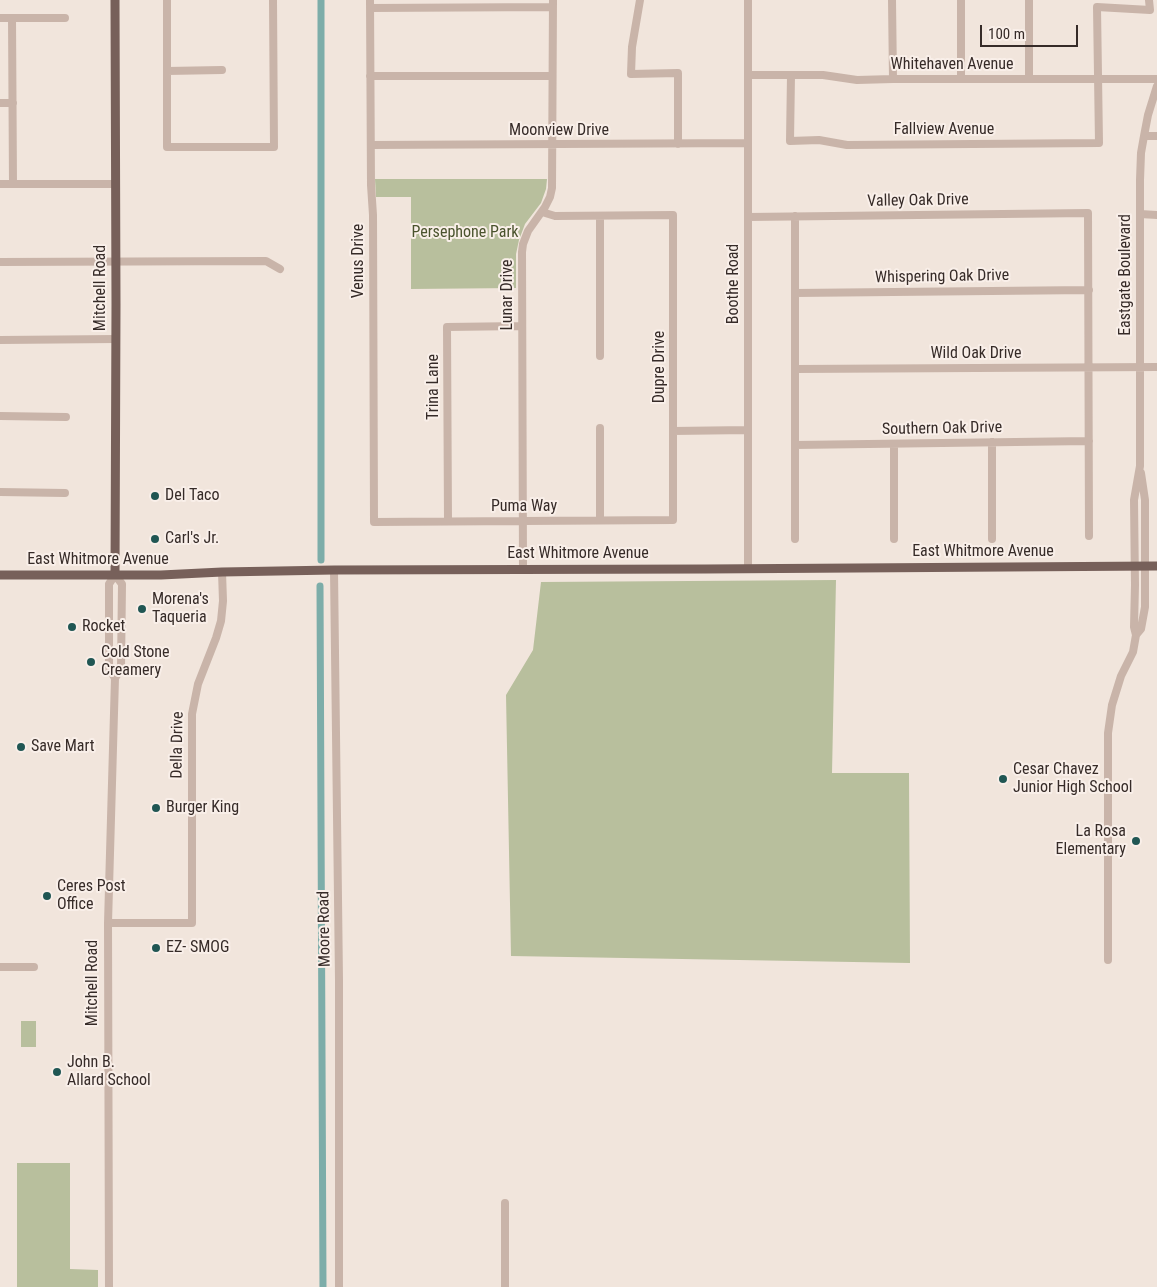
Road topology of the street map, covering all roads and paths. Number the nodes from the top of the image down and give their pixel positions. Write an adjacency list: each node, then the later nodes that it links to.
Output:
1 (115, 0): 37 (main road, Mitchell Road)
2 (167, 0): 16 (street)
3 (273, 0): 16 (street)
4 (640, 0): 31 (street)
5 (748, 0): 17 (street, Boothe Road)
6 (892, 0): 21 (street)
7 (961, 0): 22 (street)
8 (1029, 0): 23 (street)
9 (1149, 0): 24 (street)
10 (552, 3): 11 (street); 20 (street, Lunar Drive)
11 (370, 4): 19 (street, Venus Drive)
12 (0, 18): 13 (street)
13 (12, 18): 14 (street); 28 (street)
14 (65, 18)
15 (222, 70): 16 (street)
16 (167, 71)
17 (748, 75): 18 (street, Whitehaven Avenue); 32 (street, Boothe Road)
18 (791, 75): 21 (street, Whitehaven Avenue); 24 (street, Fallview Avenue)
19 (370, 76): 20 (street); 33 (street, Venus Drive)
20 (552, 76): 34 (street, Lunar Drive)
21 (893, 78): 22 (street, Whitehaven Avenue)
22 (961, 78): 23 (street, Whitehaven Avenue)
23 (1029, 79): 24 (street, Whitehaven Avenue)
24 (1098, 79): 25 (street, Whitehaven Avenue)
25 (1157, 80)
26 (1157, 86): 29 (street, Eastgate Boulevard)
27 (0, 103): 28 (street)
28 (13, 103): 36 (street)
29 (1144, 136): 30 (street); 39 (street, Eastgate Boulevard)
30 (1157, 136)
31 (678, 144): 32 (street, Moonview Drive); 34 (street, Moonview Drive)
32 (748, 144): 42 (street, Boothe Road)
33 (371, 145): 34 (street, Moonview Drive); 72 (street, Venus Drive)
34 (553, 145): 38 (street, Lunar Drive)
35 (0, 184): 36 (street)
36 (13, 184): 37 (street)
37 (116, 184): 45 (main road, Mitchell Road)
38 (542, 212): 41 (street); 49 (street, Lunar Drive)
39 (1140, 214): 40 (street); 54 (street, Eastgate Boulevard)
40 (1157, 215)
41 (600, 216): 52 (street); 61 (street, Dupre Drive)
42 (748, 216): 43 (street, Valley Oak Drive); 60 (street, Boothe Road)
43 (795, 216): 47 (street, Valley Oak Drive); 48 (street)
44 (0, 262): 45 (street)
45 (116, 262): 46 (street); 50 (main road, Mitchell Road)
46 (280, 269)
47 (1089, 290): 48 (street, Whispering Oak Drive); 53 (street)
48 (795, 292): 56 (street)
49 (522, 326): 71 (street, Lunar Drive); 73 (street, Trina Lane)
50 (116, 339): 51 (street); 86 (main road, Mitchell Road)
51 (0, 340)
52 (600, 356)
53 (1089, 367): 54 (street, Wild Oak Drive); 56 (street, Wild Oak Drive); 62 (street)
54 (1141, 367): 55 (street, Wild Oak Drive); 66 (street, Eastgate Boulevard)
55 (1157, 367)
56 (795, 369): 65 (street)
57 (0, 416): 58 (street)
58 (66, 417)
59 (600, 428): 69 (street)
60 (748, 430): 61 (street); 81 (street, Boothe Road)
61 (673, 431): 70 (street, Dupre Drive)
62 (1089, 441): 63 (street, Southern Oak Drive); 74 (street)
63 (992, 442): 64 (street, Southern Oak Drive); 77 (street)
64 (894, 444): 65 (street, Southern Oak Drive); 76 (street)
65 (795, 445): 75 (street)
66 (1140, 466): 78 (street, Eastgate Boulevard); 79 (street, Eastgate Boulevard)
67 (0, 492): 68 (street)
68 (65, 493)
69 (600, 520): 70 (street, Puma Way); 71 (street, Puma Way)
70 (674, 520)
71 (522, 521): 73 (street, Puma Way); 82 (street, Lunar Drive)
72 (374, 522): 73 (street, Puma Way)
73 (448, 522)
74 (1090, 536)
75 (795, 539)
76 (894, 539)
77 (992, 539)
78 (1135, 566): 79 (main road, East Whitmore Avenue); 81 (main road, East Whitmore Avenue); 87 (street, Eastgate Boulevard)
79 (1145, 566): 80 (main road, East Whitmore Avenue); 87 (street, Eastgate Boulevard)
80 (1157, 566)
81 (748, 568): 82 (main road, East Whitmore Avenue)
82 (523, 569): 83 (main road, East Whitmore Avenue)
83 (334, 570): 84 (main road, East Whitmore Avenue); 95 (street, Moore Road)
84 (222, 572): 86 (main road, East Whitmore Avenue); 89 (street, Della Drive)
85 (0, 575): 86 (main road, East Whitmore Avenue)
86 (115, 575): 88 (street, Mitchell Road); 88 (street, Mitchell Road)
87 (1136, 635): 90 (street, Eastgate Boulevard)
88 (115, 678): 89 (street, Mitchell Road)
89 (108, 923): 94 (street, Mitchell Road)
90 (1108, 960)
91 (0, 967): 92 (street)
92 (34, 967)
93 (505, 1203): 96 (street)
94 (109, 1287)
95 (339, 1287)
96 (505, 1287)

